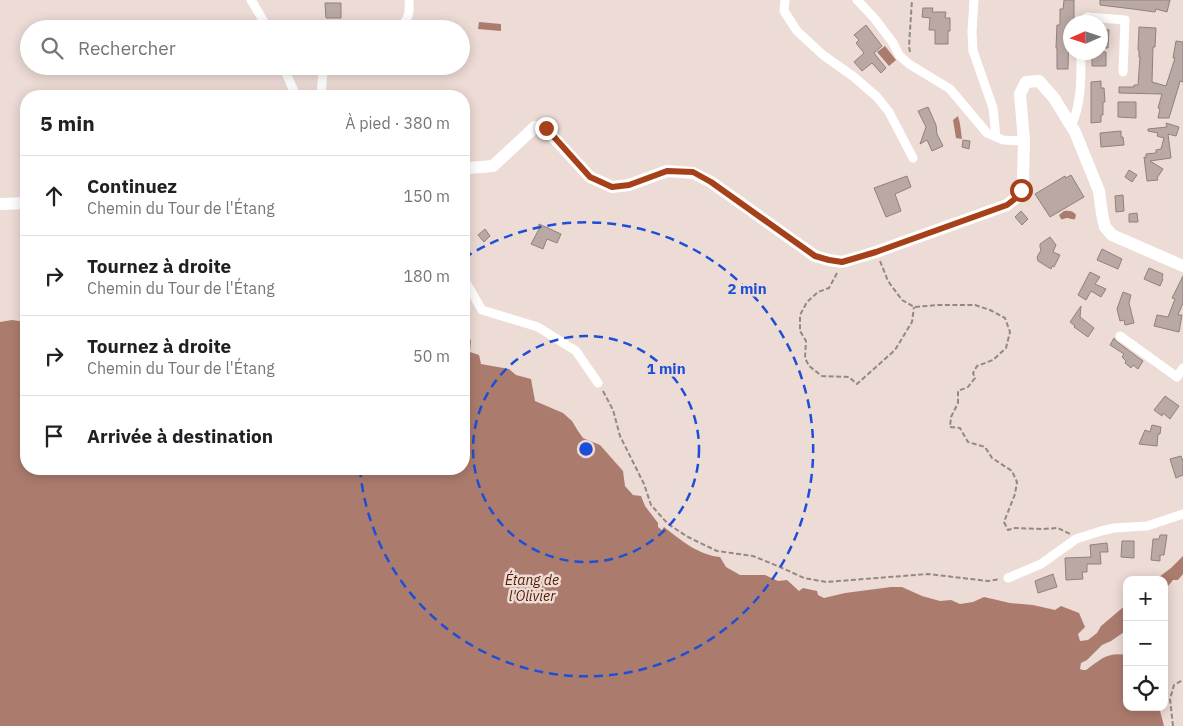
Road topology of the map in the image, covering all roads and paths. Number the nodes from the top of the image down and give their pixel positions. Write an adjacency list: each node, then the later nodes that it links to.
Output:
1 (251, 0): 8 (street)
2 (409, 0): 9 (street)
3 (785, 0): 20 (street)
4 (857, 0): 18 (street)
5 (912, 0): 10 (path)
6 (974, 0): 18 (street)
7 (1108, 19): 12 (street)
8 (263, 20)
9 (407, 20)
10 (911, 55)
11 (1081, 60): 17 (street)
12 (1123, 72)
13 (287, 75): 15 (street)
14 (323, 75): 16 (street)
15 (293, 90)
16 (321, 90)
17 (1071, 126): 19 (street); 26 (street)
18 (996, 137): 19 (street)
19 (1024, 141): 24 (street)
20 (913, 158)
21 (470, 168): 25 (street)
22 (20, 203): 23 (street)
23 (0, 204)
24 (876, 252): 25 (street); 28 (path)
25 (842, 262): 28 (path)
26 (1183, 266)
27 (470, 289): 31 (street)
28 (914, 307): 33 (path)
29 (1120, 336): 30 (street)
30 (1183, 368)
31 (598, 383): 34 (path)
32 (1183, 514): 33 (street)
33 (1076, 539): 34 (street)
34 (1008, 578)
35 (1183, 680): 36 (path)
36 (1173, 726)

